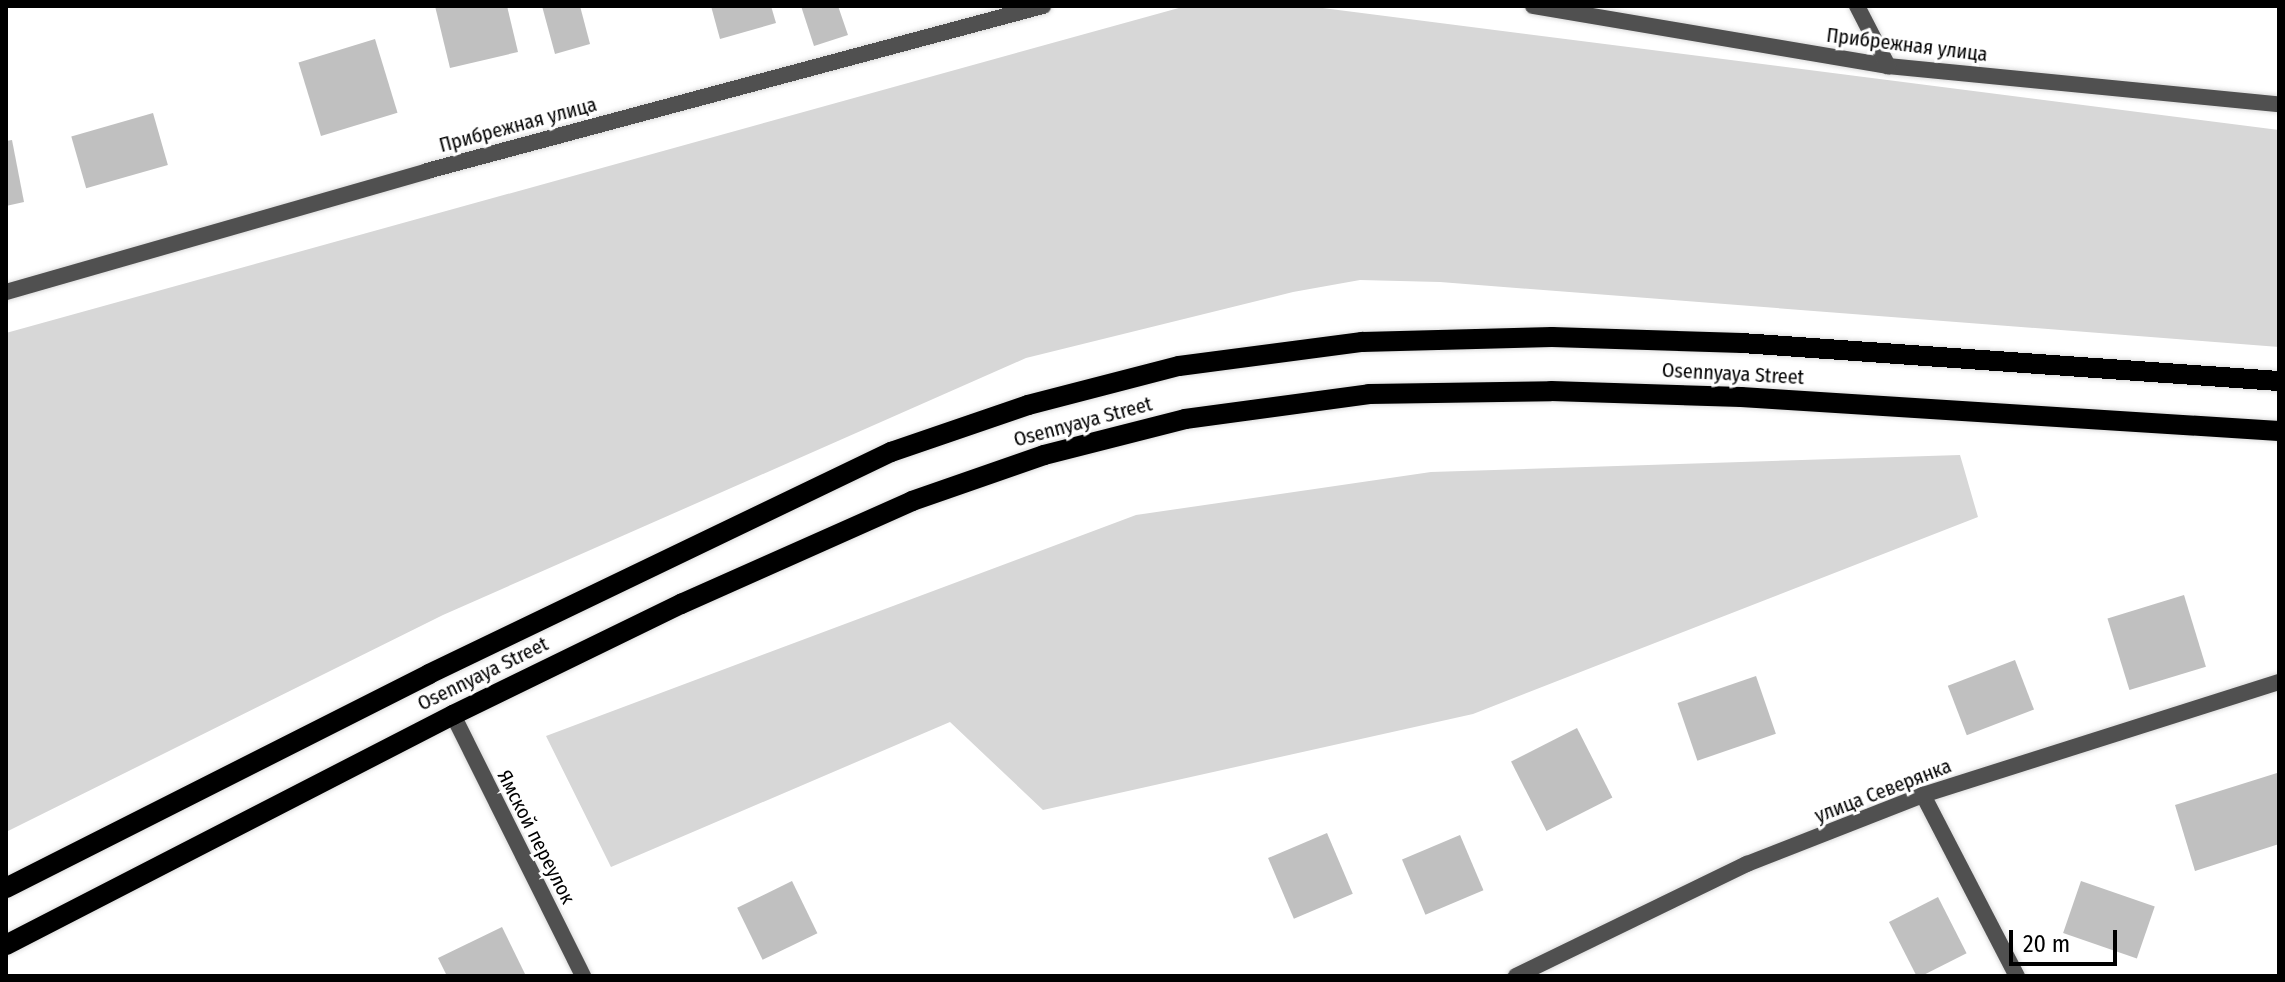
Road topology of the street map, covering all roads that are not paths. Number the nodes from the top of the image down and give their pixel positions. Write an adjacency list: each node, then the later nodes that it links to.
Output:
1 (1043, 6): 6 (street, Прибрежная улица)
2 (1533, 6): 4 (street, Прибрежная улица)
3 (1857, 6): 4 (street)
4 (1888, 66): 5 (street, Прибрежная улица)
5 (2279, 104)
6 (6, 292)
7 (2279, 381): 12 (main road, Osennyaya Street)
8 (2279, 431): 10 (main road, Osennyaya Street)
9 (2279, 682): 11 (street, улица Северянка)
10 (453, 715): 13 (main road, Osennyaya Street); 14 (street, Ямской переулок)
11 (1923, 795): 15 (street, улица Северянка); 16 (street)
12 (6, 888)
13 (6, 945)
14 (583, 976)
15 (1516, 976)
16 (2017, 976)

